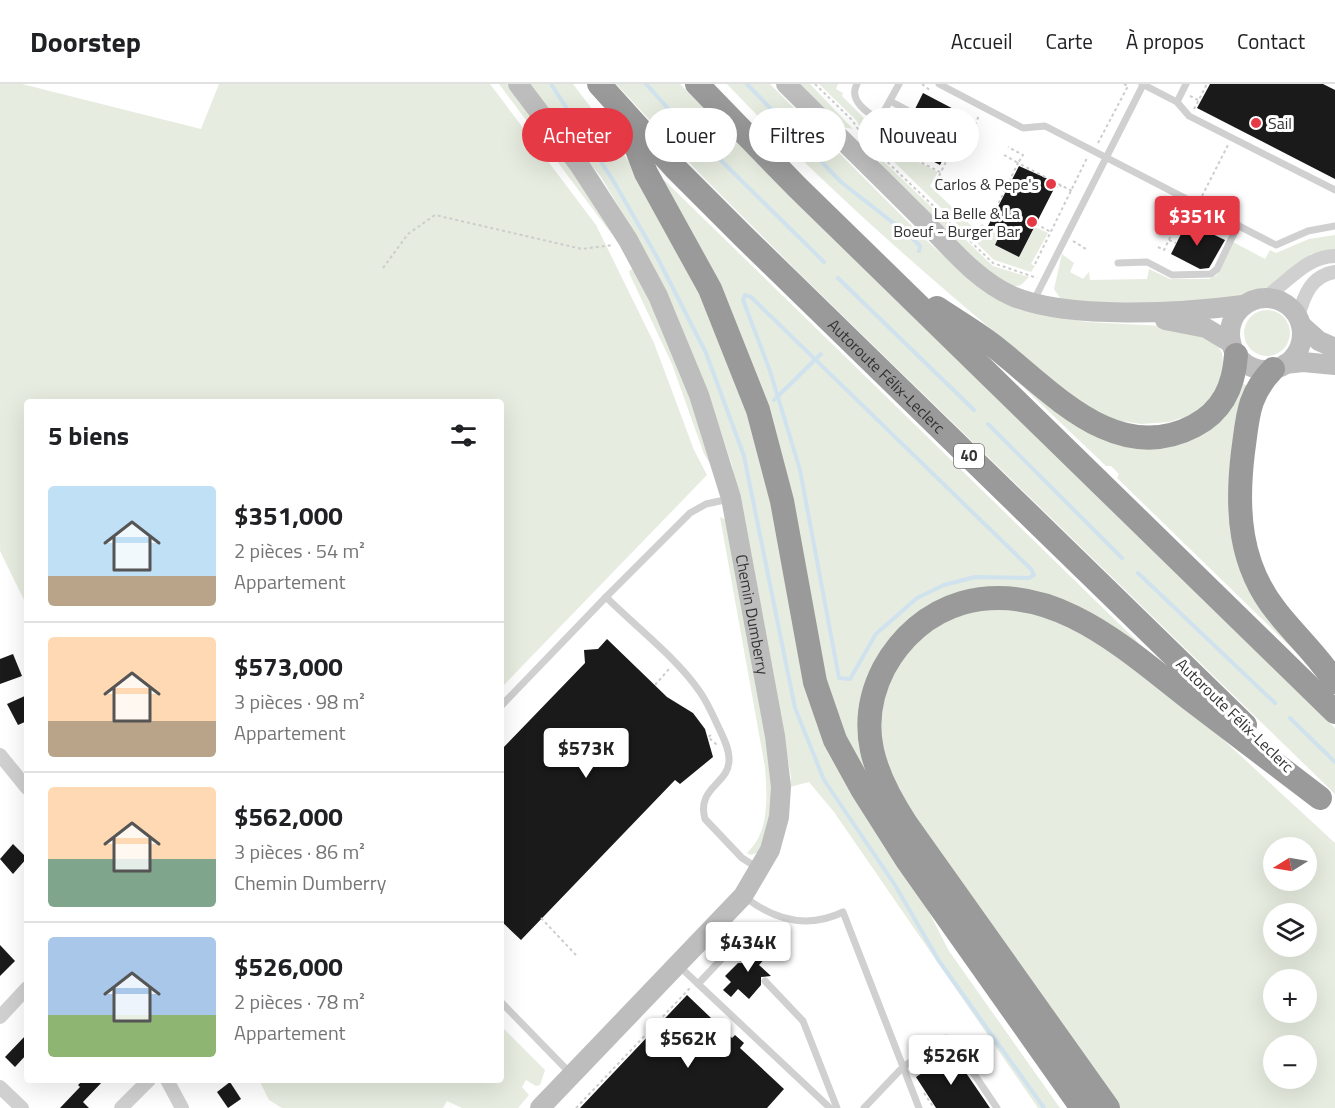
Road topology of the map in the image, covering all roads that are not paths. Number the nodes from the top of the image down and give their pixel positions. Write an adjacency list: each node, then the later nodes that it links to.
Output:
1 (518, 84): 37 (street, Chemin Dumberry)
2 (598, 84): 12 (highway, Autoroute Félix-Leclerc / 40)
3 (697, 84): 26 (highway)
4 (786, 84): 19 (street)
5 (857, 84): 13 (lane)
6 (899, 84): 10 (lane)
7 (939, 84): 20 (lane)
8 (1142, 84): 11 (lane); 20 (lane)
9 (1186, 84): 11 (lane)
10 (890, 101): 14 (lane); 15 (lane)
11 (1177, 102): 21 (lane)
12 (620, 108)
13 (864, 108)
14 (886, 108)
15 (903, 108)
16 (633, 122): 44 (highway, Autoroute Félix-Leclerc / 40)
17 (633, 139): 68 (highway)
18 (858, 151): 19 (lane)
19 (856, 154): 29 (street)
20 (1105, 158): 22 (lane); 29 (lane)
21 (1335, 190)
22 (1238, 225): 23 (lane); 25 (lane)
23 (1335, 226)
24 (1335, 256): 28 (street)
25 (1118, 263)
26 (883, 271): 34 (highway); 41 (highway)
27 (1335, 272): 32 (street)
28 (1264, 298): 30 (street); 32 (street)
29 (1032, 303): 31 (street)
30 (1243, 305): 31 (street); 34 (street)
31 (1103, 312): 34 (street)
32 (1299, 321): 33 (street); 36 (street)
33 (1335, 348)
34 (1234, 349): 36 (street)
35 (1335, 365): 36 (street)
36 (1279, 367): 39 (highway)
37 (731, 498): 38 (lane); 45 (street, Chemin Dumberry)
38 (606, 597): 40 (lane); 45 (lane)
39 (1335, 682)
40 (504, 703)
41 (1335, 712)
42 (0, 757): 43 (street)
43 (24, 785)
44 (1328, 806): 69 (highway)
45 (761, 870): 46 (street, Chemin Dumberry)
46 (743, 896): 48 (street, Chemin Dumberry); 54 (lane)
47 (742, 959): 50 (lane)
48 (677, 965): 50 (lane); 55 (street, Chemin Dumberry)
49 (765, 981): 64 (lane)
50 (698, 984): 63 (lane)
51 (24, 991): 53 (street)
52 (504, 1005): 55 (lane)
53 (0, 1017)
54 (903, 1067): 65 (lane); 66 (lane); 67 (lane)
55 (572, 1075): 62 (street, Chemin Dumberry)
56 (145, 1083): 60 (street)
57 (169, 1083): 61 (street)
58 (0, 1087): 59 (street)
59 (22, 1108)
60 (122, 1108)
61 (182, 1108)
62 (540, 1108)
63 (830, 1108)
64 (837, 1108)
65 (864, 1108)
66 (919, 1108)
67 (997, 1108)
68 (1082, 1108)
69 (1108, 1108)

